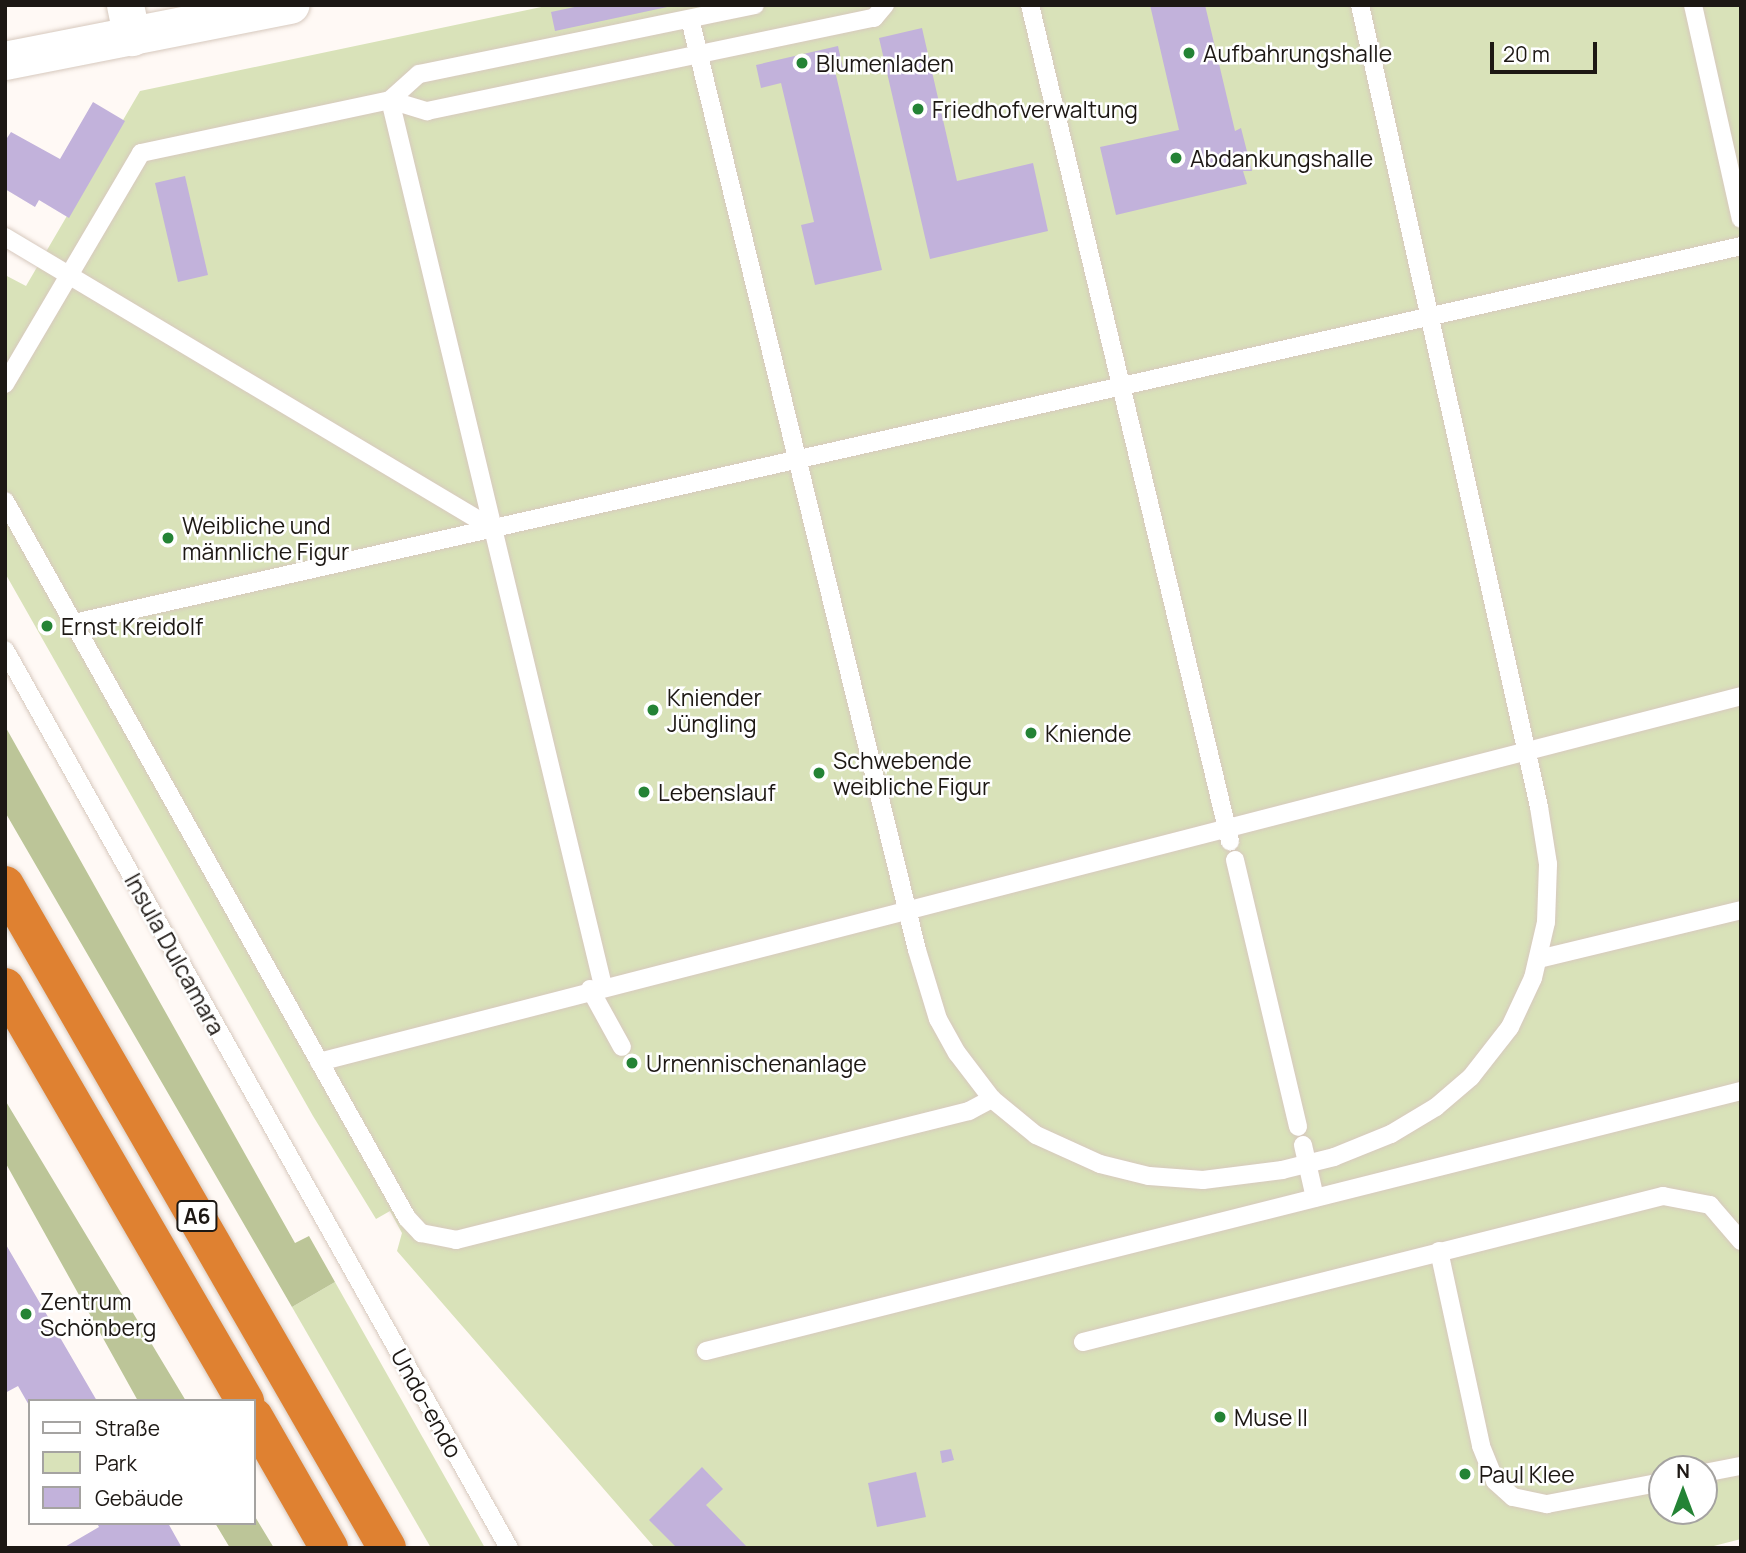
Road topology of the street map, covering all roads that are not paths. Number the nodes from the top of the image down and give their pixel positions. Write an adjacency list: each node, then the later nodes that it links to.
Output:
1 (291, 5): 8 (main road)
2 (755, 5): 7 (lane)
3 (885, 5): 9 (lane)
4 (1030, 5): 18 (lane)
5 (1360, 5): 16 (lane)
6 (1693, 5): 12 (lane)
7 (691, 19): 9 (lane); 11 (lane)
8 (129, 21): 10 (main road)
9 (699, 56): 11 (lane); 19 (lane)
10 (5, 61)
11 (390, 100): 15 (lane); 21 (lane)
12 (1741, 219)
13 (5, 237): 15 (lane)
14 (1741, 246): 16 (lane)
15 (71, 275): 17 (lane); 21 (lane)
16 (1429, 315): 18 (lane); 25 (lane)
17 (5, 384)
18 (1121, 385): 19 (lane); 26 (lane)
19 (798, 459): 21 (lane); 29 (lane)
20 (5, 501): 22 (lane)
21 (492, 528): 22 (lane); 33 (lane)
22 (74, 623): 35 (lane)
23 (5, 650): 44 (lane, Insula Dulcamara)
24 (1741, 696): 25 (lane)
25 (1526, 751): 26 (lane); 31 (lane)
26 (1229, 834): 29 (lane)
27 (1235, 860): 38 (lane)
28 (5, 885): 53 (highway, A6)
29 (906, 907): 33 (lane); 37 (lane)
30 (1741, 910): 31 (lane)
31 (1539, 959): 40 (lane)
32 (5, 987): 47 (highway, A6)
33 (597, 988): 34 (lane); 35 (lane)
34 (622, 1047)
35 (319, 1062): 37 (lane)
36 (1741, 1091): 41 (lane)
37 (992, 1099): 40 (lane)
38 (1298, 1127)
39 (1303, 1145): 40 (lane)
40 (1307, 1164): 41 (lane)
41 (1315, 1198): 46 (lane)
42 (1741, 1241): 43 (lane)
43 (1439, 1251): 45 (lane); 51 (lane)
44 (345, 1257): 54 (lane, Undo-endo)
45 (1083, 1342)
46 (706, 1351)
47 (243, 1399)
48 (256, 1420): 52 (highway)
49 (1741, 1466): 50 (lane)
50 (1718, 1471)
51 (1648, 1485)
52 (329, 1548)
53 (387, 1548)
54 (509, 1548)

